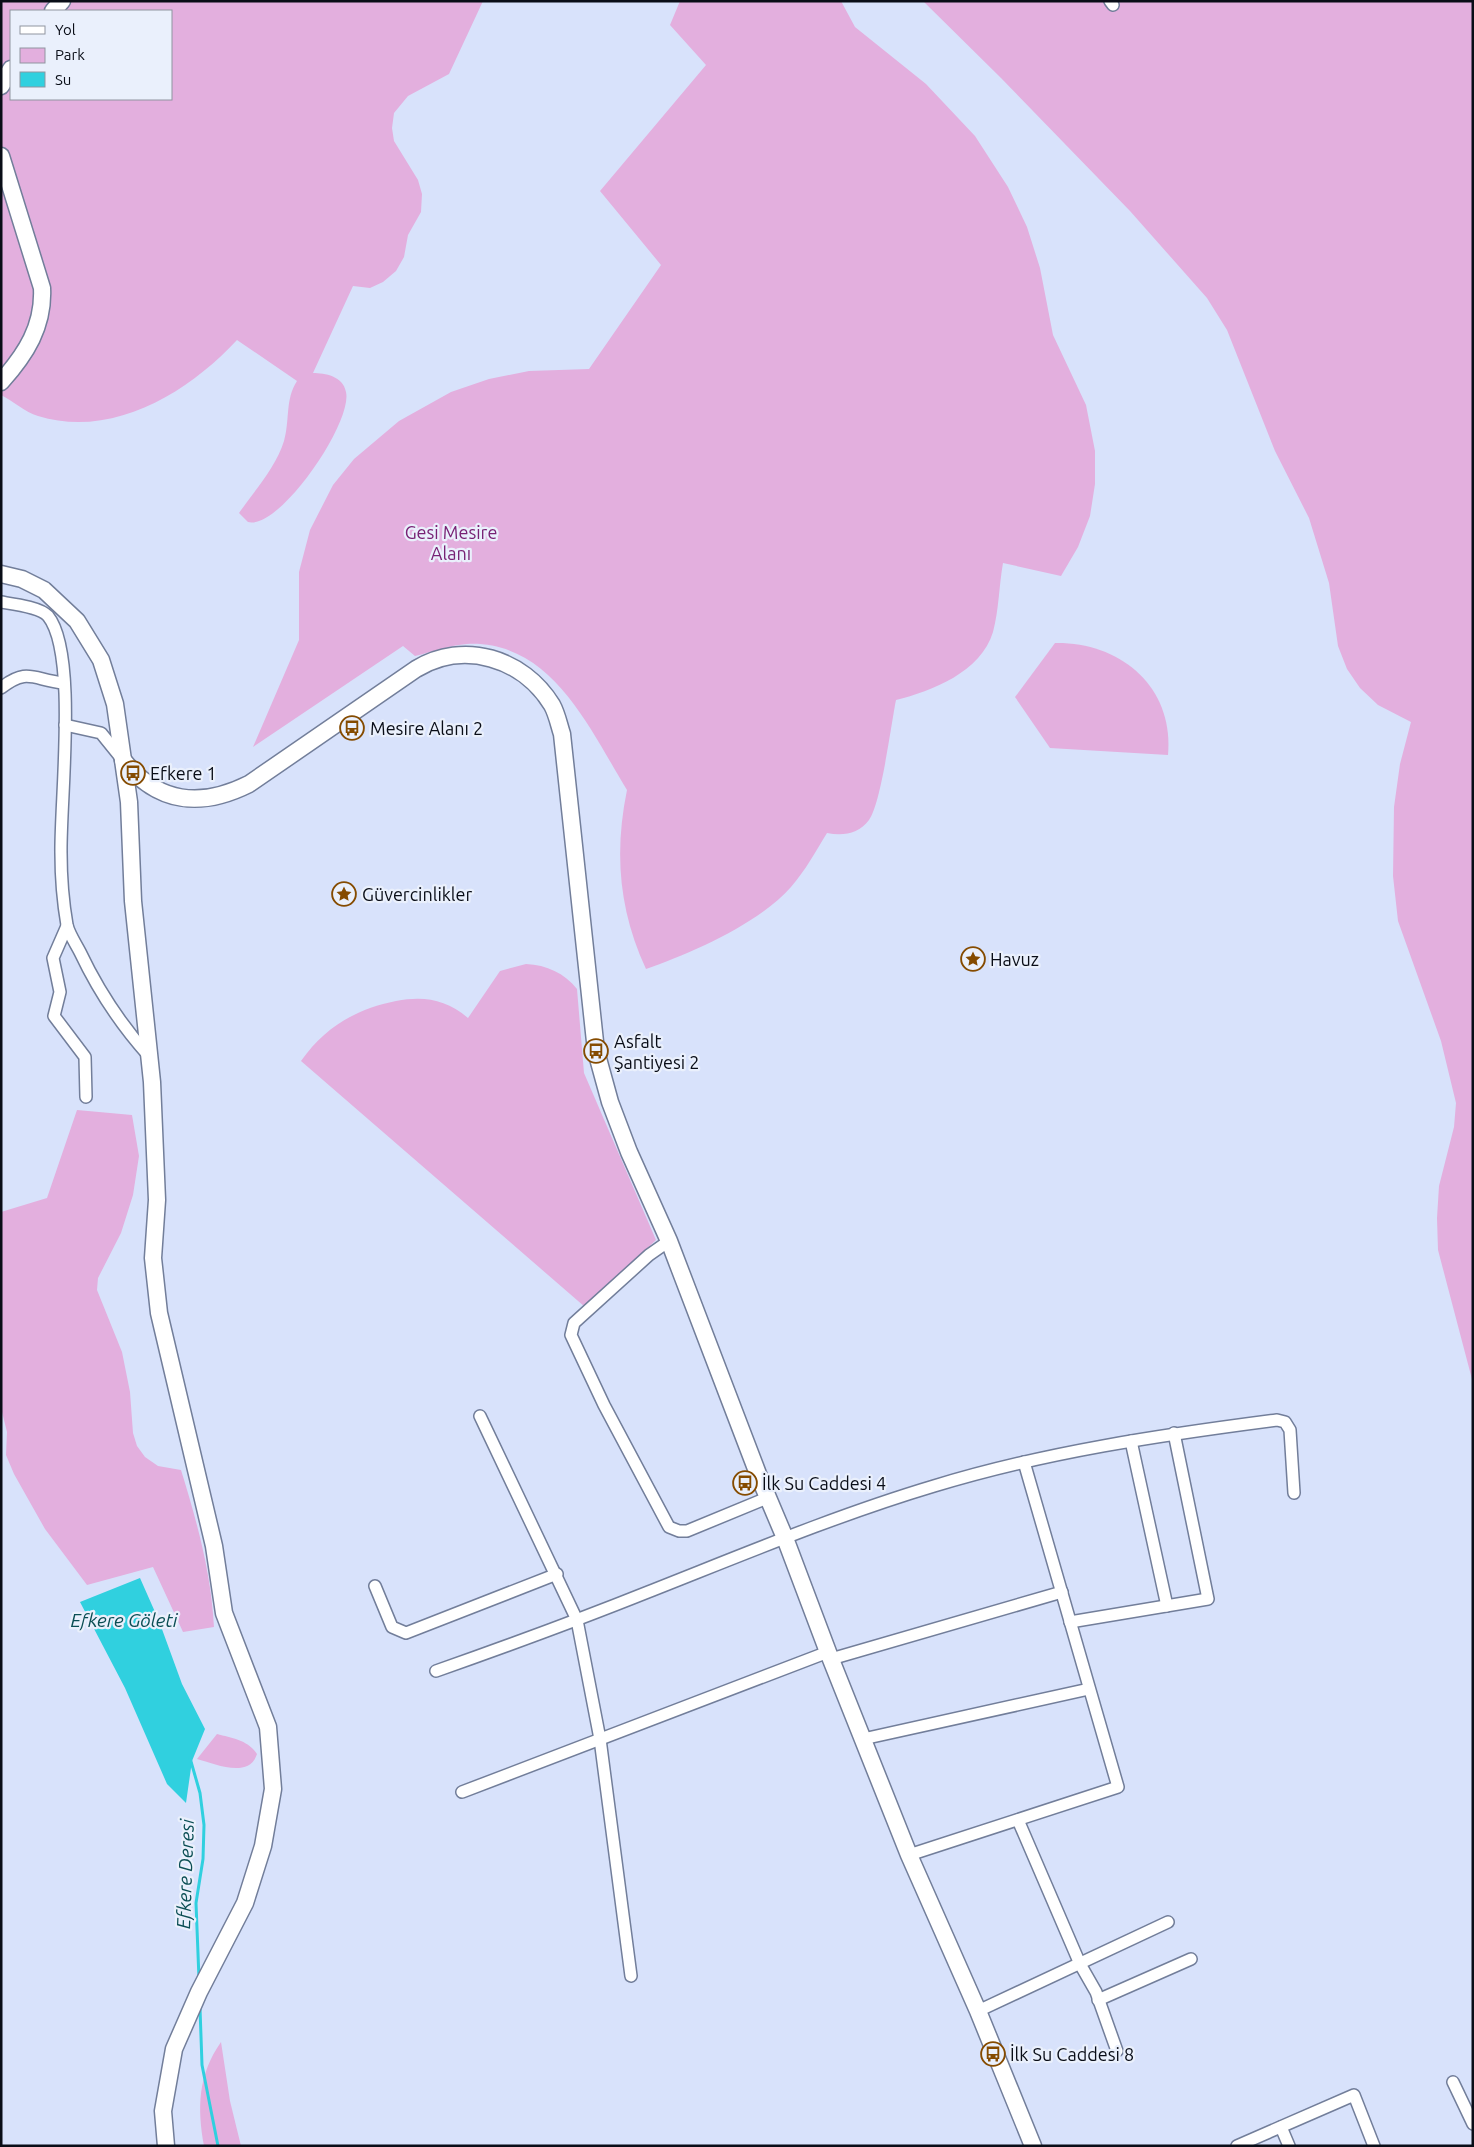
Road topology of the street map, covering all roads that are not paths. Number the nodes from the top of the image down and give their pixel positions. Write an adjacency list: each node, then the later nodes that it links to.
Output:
1 (10, 71): 2 (street)
2 (1, 86)
3 (1, 156): 4 (street)
4 (9, 362): 5 (street)
5 (1, 382)
6 (1, 574): 11 (street)
7 (1, 602): 8 (street)
8 (64, 683): 9 (street); 10 (street)
9 (1, 688)
10 (65, 726): 11 (street); 12 (street)
11 (123, 760): 13 (street); 15 (street)
12 (67, 926): 13 (street); 14 (street)
13 (149, 1056): 47 (street)
14 (86, 1097)
15 (669, 1241): 21 (street); 21 (street)
16 (480, 1416): 23 (street)
17 (1174, 1434): 18 (street); 20 (street); 26 (street)
18 (1131, 1441): 19 (street); 26 (street)
19 (1024, 1462): 22 (street); 25 (street)
20 (1294, 1493)
21 (767, 1498): 22 (street)
22 (786, 1538): 27 (street); 29 (street)
23 (557, 1574): 24 (street); 27 (street)
24 (376, 1586)
25 (1062, 1592): 28 (street); 29 (street)
26 (1167, 1606): 28 (street)
27 (577, 1620): 30 (street); 32 (street)
28 (1070, 1622): 31 (street)
29 (829, 1656): 32 (street); 33 (street)
30 (436, 1671)
31 (1089, 1689): 33 (street); 35 (street)
32 (600, 1738): 34 (street); 40 (street)
33 (863, 1739): 36 (street)
34 (462, 1792)
35 (1018, 1820): 36 (street); 39 (street)
36 (909, 1855): 42 (street)
37 (1168, 1922): 39 (street)
38 (1191, 1959): 41 (street)
39 (1080, 1964): 41 (street); 42 (street)
40 (631, 1976)
41 (1098, 2000): 43 (street)
42 (978, 2011): 48 (street)
43 (1117, 2051)
44 (1453, 2082): 45 (street)
45 (1473, 2124)
46 (1281, 2127): 49 (street); 50 (street); 51 (street)
47 (166, 2146)
48 (1033, 2146)
49 (1237, 2146)
50 (1289, 2146)
51 (1374, 2146)

